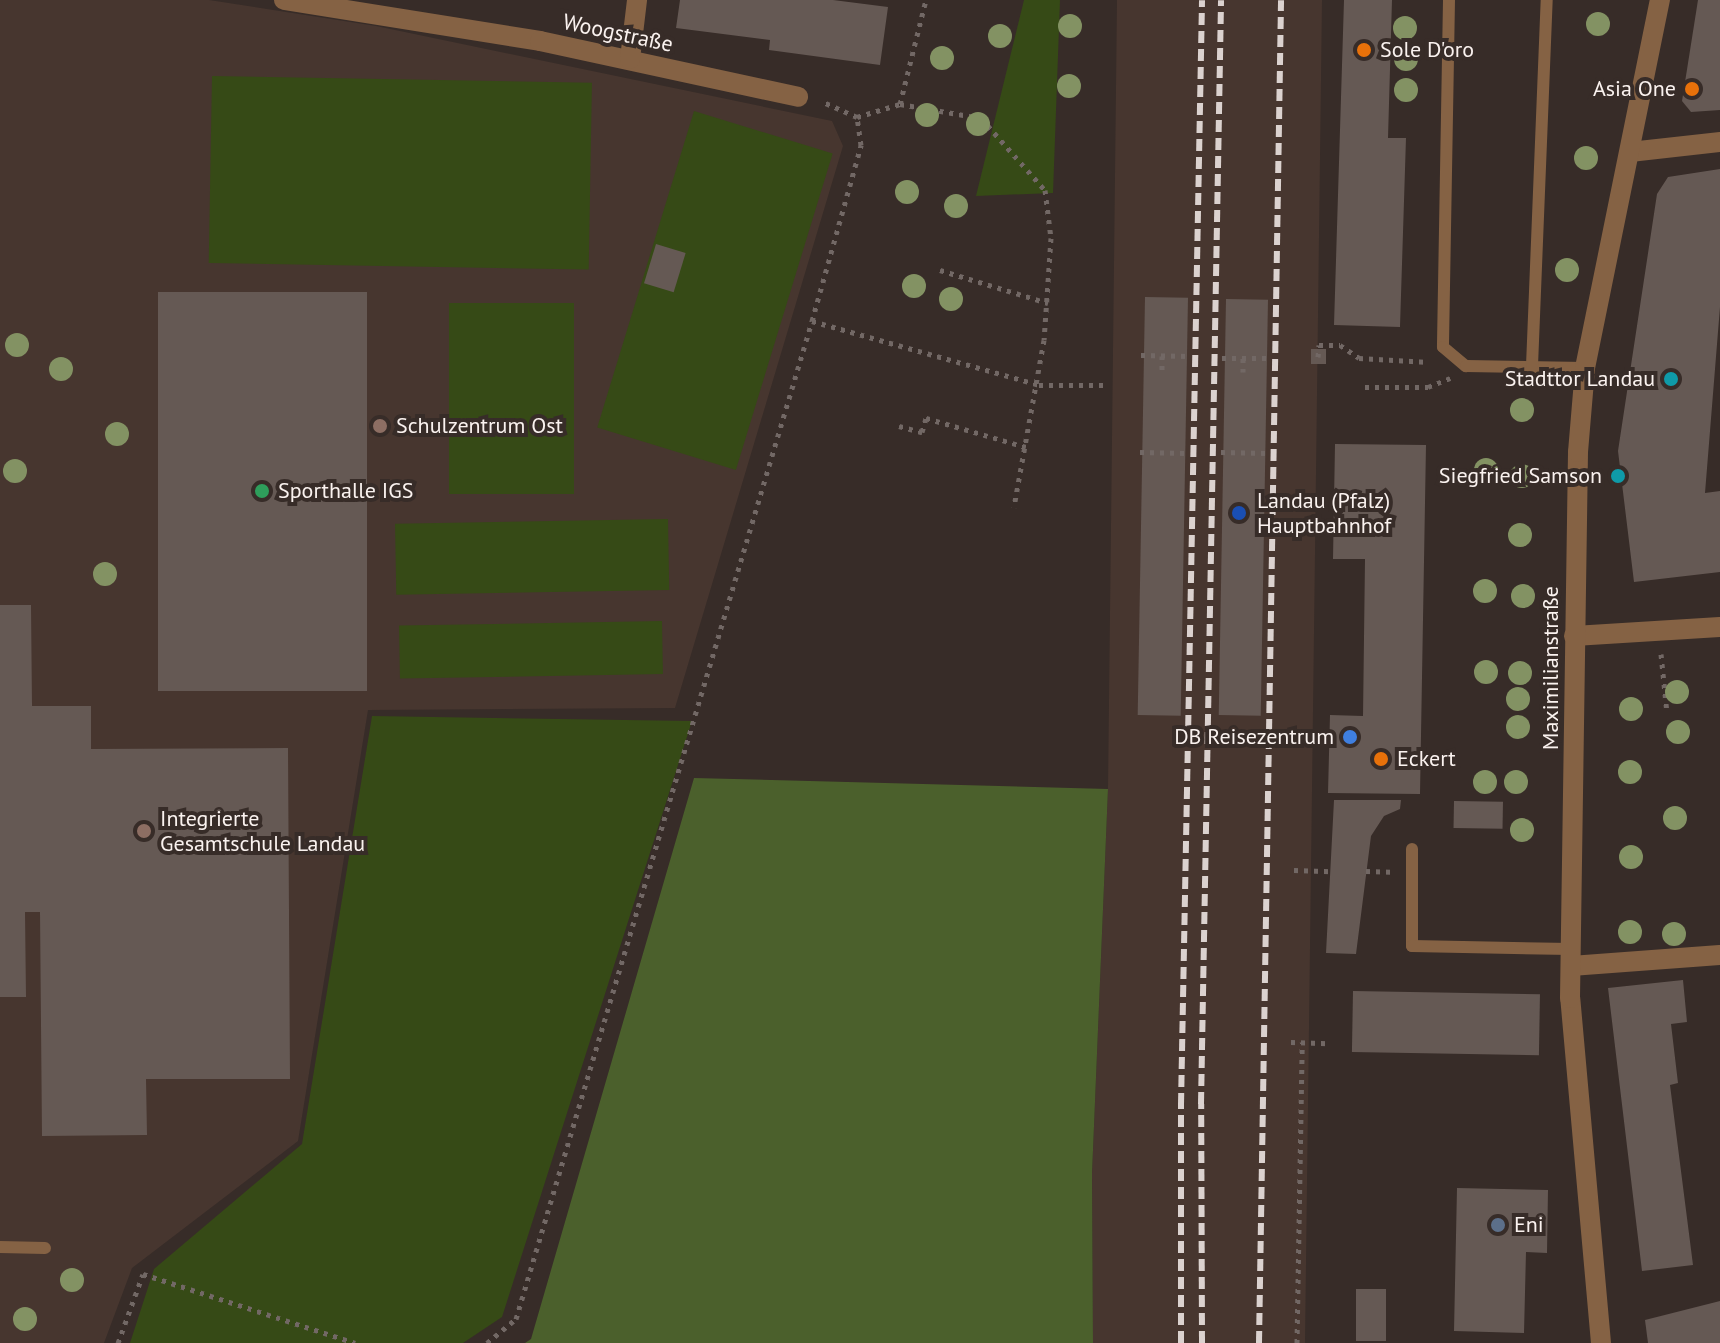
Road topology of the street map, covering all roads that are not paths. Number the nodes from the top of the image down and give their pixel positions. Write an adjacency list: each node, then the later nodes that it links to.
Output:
1 (284, 0): 6 (street, Woogstraße)
2 (637, 0): 6 (street)
3 (1449, 0): 10 (lane)
4 (1547, 0): 10 (lane)
5 (1660, 0): 9 (street, Maximilianstraße)
6 (630, 59): 7 (street, Woogstraße)
7 (798, 97)
8 (1720, 142): 9 (street)
9 (1630, 152): 11 (street, Maximilianstraße)
10 (1532, 366): 11 (lane)
11 (1585, 368): 13 (street, Maximilianstraße)
12 (1720, 627): 13 (street)
13 (1574, 636): 16 (street, Maximilianstraße)
14 (1412, 849): 16 (lane)
15 (1720, 955): 16 (street)
16 (1571, 958): 19 (street, Maximilianstraße)
17 (0, 1247): 18 (lane)
18 (45, 1248)
19 (1601, 1343)

